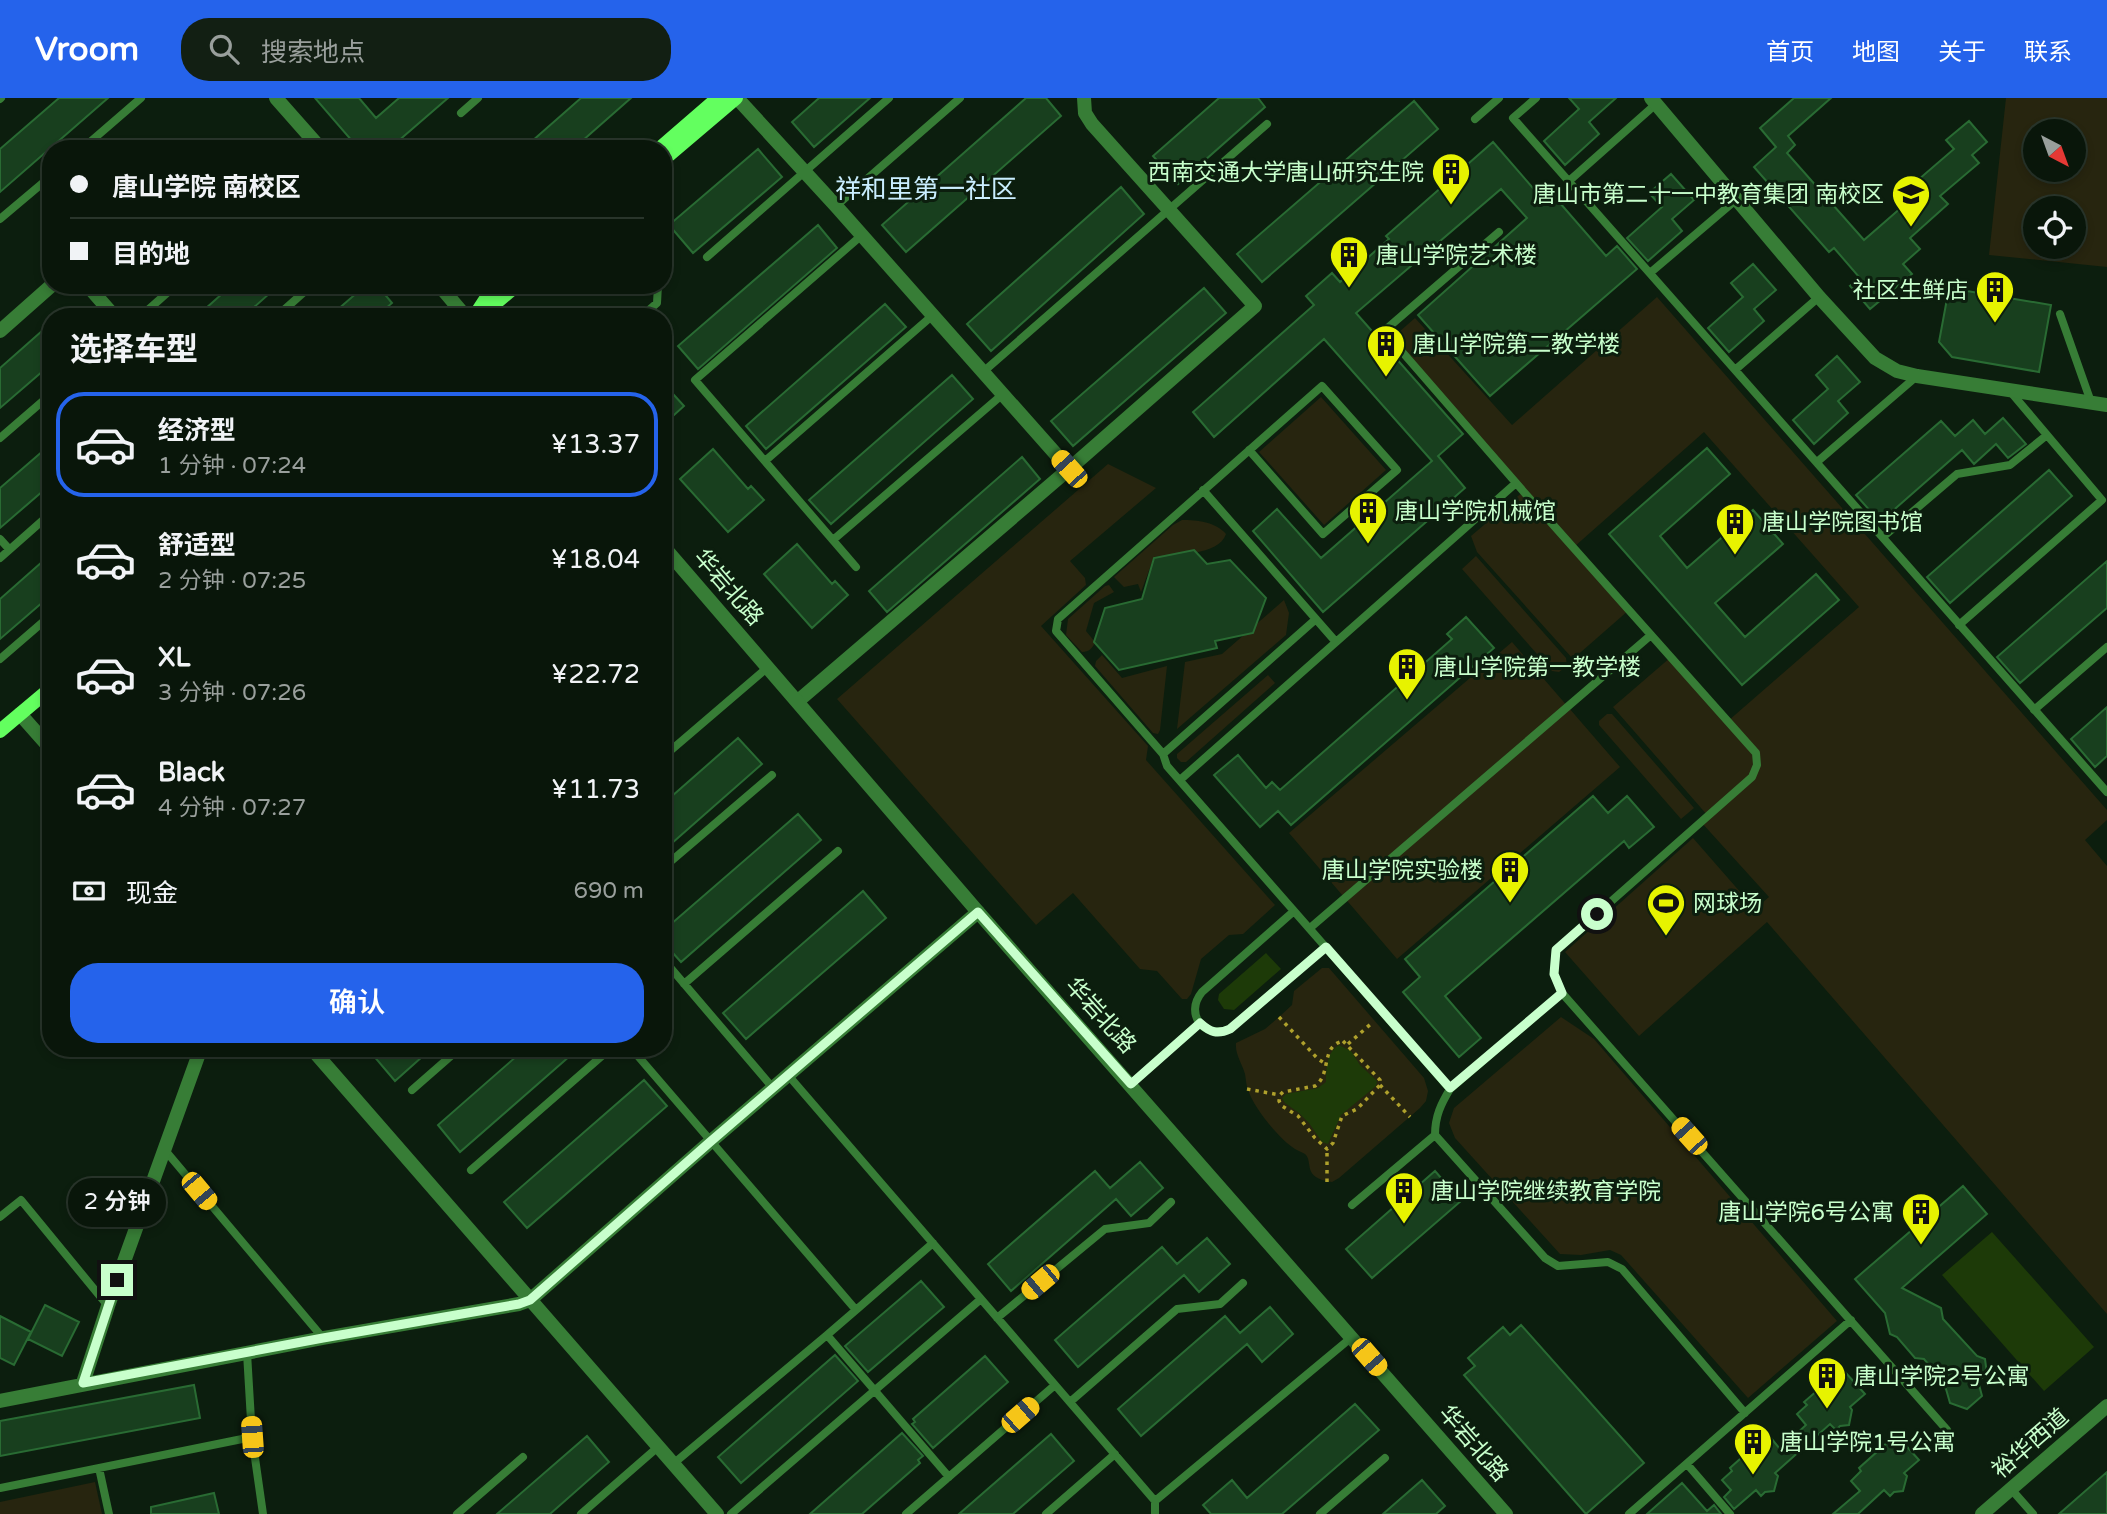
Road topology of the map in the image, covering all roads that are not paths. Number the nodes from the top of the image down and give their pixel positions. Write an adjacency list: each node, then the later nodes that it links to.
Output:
1 (141, 98): 15 (lane)
2 (276, 98): 16 (street)
3 (478, 98): 12 (lane)
4 (718, 98): 17 (main road)
5 (736, 98): 18 (main road); 19 (street)
6 (889, 98): 19 (lane)
7 (960, 98): 23 (lane)
8 (1084, 98): 24 (street)
9 (1499, 98): 13 (lane)
10 (1536, 98): 20 (lane)
11 (1654, 101): 20 (lane); 22 (street)
12 (461, 113)
13 (1475, 119)
14 (1267, 124): 24 (lane)
15 (92, 140)
16 (313, 140)
17 (669, 140)
18 (672, 152)
19 (803, 171): 23 (street); 28 (lane)
20 (1569, 181): 29 (lane)
21 (42, 184): 25 (lane)
22 (1737, 199): 29 (lane); 36 (street)
23 (836, 206): 27 (street)
24 (1168, 210): 47 (lane); 58 (street)
25 (0, 219)
26 (1499, 232): 59 (lane)
27 (862, 235): 44 (street); 56 (lane)
28 (707, 257)
29 (1650, 273): 46 (lane)
30 (42, 294): 45 (street)
31 (95, 294): 37 (street)
32 (166, 294): 38 (lane)
33 (302, 294): 39 (lane)
34 (447, 294): 40 (street)
35 (506, 294): 41 (main road)
36 (1819, 297): 46 (lane); 48 (street)
37 (107, 308)
38 (150, 308)
39 (286, 308)
40 (458, 308)
41 (488, 308)
42 (0, 310): 45 (street)
43 (2060, 314): 52 (lane)
44 (933, 315): 47 (street); 56 (lane)
45 (5, 327)
46 (1735, 370): 57 (lane)
47 (983, 372): 50 (street)
48 (1917, 376): 49 (street); 57 (lane)
49 (2009, 390): 52 (street); 53 (lane)
50 (1003, 394): 58 (street); 65 (lane)
51 (42, 402): 54 (lane)
52 (2102, 406)
53 (2048, 435): 61 (lane); 63 (lane)
54 (0, 438)
55 (1249, 450): 55 (lane); 60 (lane)
56 (765, 461): 65 (lane)
57 (1817, 462): 63 (lane)
58 (1069, 469): 79 (street)
59 (1516, 483): 73 (lane); 74 (lane)
60 (1203, 490): 70 (lane); 85 (lane)
61 (2105, 498): 72 (lane)
62 (42, 521): 66 (lane)
63 (1883, 537): 72 (lane)
64 (0, 539): 66 (lane)
65 (833, 540): 69 (lane)
66 (9, 550): 68 (lane)
67 (672, 555): 77 (street, 华岩北路)
68 (0, 558)
69 (856, 567)
70 (1316, 620): 74 (lane); 85 (lane)
71 (42, 623): 76 (lane)
72 (1959, 625): 80 (lane)
73 (1651, 635): 95 (lane); 99 (lane)
74 (1336, 642): 88 (lane)
75 (2107, 647): 80 (lane)
76 (0, 659)
77 (768, 667): 79 (street, 华岩北路); 84 (lane)
78 (42, 696): 81 (main road)
79 (798, 701): 94 (street, 华岩北路)
80 (2034, 710): 89 (lane)
81 (20, 714): 82 (main road); 83 (street)
82 (0, 731)
83 (42, 739)
84 (672, 749)
85 (1163, 754): 88 (lane)
86 (772, 775): 92 (lane)
87 (2107, 776): 89 (lane)
88 (1180, 780): 93 (lane)
89 (2099, 783): 90 (lane)
90 (2107, 792)
91 (838, 850): 98 (lane)
92 (672, 860)
93 (1294, 911): 95 (lane); 100 (lane)
94 (978, 912): 106 (street); 107 (street, 华岩北路)
95 (1310, 928): 96 (lane)
96 (1326, 947): 100 (lane); 109 (lane)
97 (672, 970): 98 (lane)
98 (684, 984): 108 (lane)
99 (1562, 993): 109 (lane); 125 (lane)
100 (1200, 1023): 107 (lane)
101 (198, 1057): 113 (street)
102 (319, 1057): 121 (street)
103 (450, 1057): 110 (lane)
104 (601, 1057): 114 (lane)
105 (639, 1057): 112 (lane)
106 (788, 1075): 108 (street); 118 (lane)
107 (1131, 1084): 127 (street, 华岩北路)
108 (773, 1088): 112 (street)
109 (1450, 1088): 111 (lane)
110 (412, 1090)
111 (1435, 1135): 116 (lane); 136 (lane)
112 (710, 1142): 121 (street); 123 (lane)
113 (163, 1149): 122 (street); 128 (lane)
114 (471, 1170)
115 (1171, 1202): 124 (lane)
116 (1352, 1205)
117 (0, 1217): 122 (lane)
118 (933, 1243): 120 (lane); 123 (lane)
119 (1243, 1283): 134 (lane)
120 (981, 1299): 124 (lane); 132 (lane)
121 (530, 1300): 128 (street); 139 (street)
122 (108, 1306): 130 (street)
123 (856, 1310): 126 (lane)
124 (998, 1318): 131 (lane)
125 (1852, 1320): 136 (lane); 137 (lane)
126 (827, 1335): 132 (lane); 143 (lane)
127 (1352, 1337): 149 (lane); 160 (street, 华岩北路)
128 (323, 1338): 129 (street)
129 (247, 1353): 130 (street); 138 (lane)
130 (83, 1383): 133 (street)
131 (1055, 1385): 134 (lane); 146 (lane)
132 (875, 1390): 146 (lane); 155 (lane)
133 (0, 1401)
134 (1070, 1402): 140 (lane)
135 (2107, 1406): 148 (street, 裕华西道)
136 (1745, 1413): 144 (lane)
137 (1947, 1430)
138 (252, 1437): 145 (lane); 151 (lane)
139 (659, 1447): 143 (street); 153 (lane)
140 (1115, 1454): 149 (lane); 157 (lane)
141 (523, 1457): 152 (lane)
142 (1385, 1458): 159 (lane)
143 (673, 1464): 154 (street)
144 (1687, 1464): 161 (lane); 162 (lane)
145 (99, 1468): 147 (lane); 150 (lane)
146 (948, 1477): 156 (lane)
147 (0, 1488)
148 (2011, 1489): 163 (street, 裕华西道); 164 (lane)
149 (1155, 1501): 158 (lane)
150 (109, 1514)
151 (263, 1514)
152 (457, 1514)
153 (581, 1514)
154 (717, 1514)
155 (732, 1514)
156 (906, 1514)
157 (1046, 1514)
158 (1155, 1514)
159 (1320, 1514)
160 (1506, 1514)
161 (1629, 1514)
162 (1730, 1514)
163 (1982, 1514)
164 (2033, 1514)

